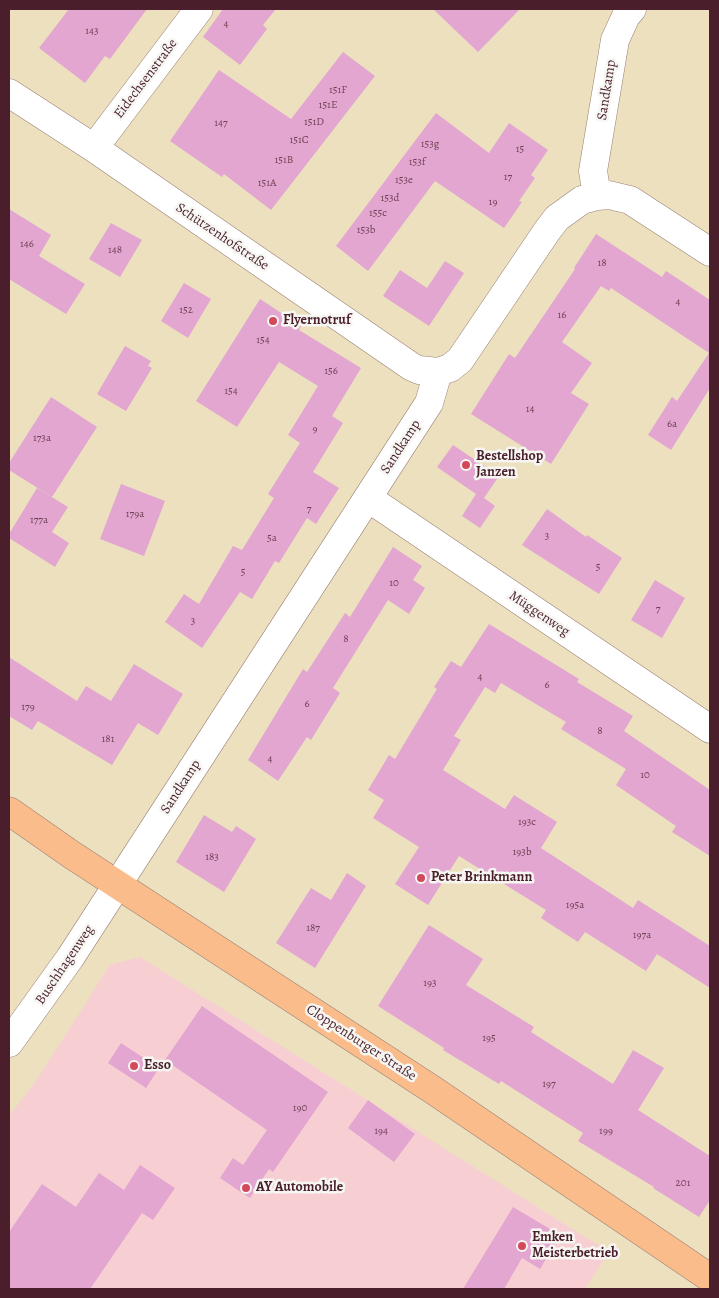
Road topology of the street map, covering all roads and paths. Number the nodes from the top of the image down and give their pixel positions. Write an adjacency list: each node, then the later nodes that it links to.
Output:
1 (199, 9): 4 (street, Eidechsenstraße)
2 (632, 9): 5 (street, Sandkamp)
3 (9, 93): 4 (street, Schützenhofstraße)
4 (94, 148): 7 (street, Schützenhofstraße)
5 (597, 196): 6 (street); 7 (street)
6 (710, 252)
7 (438, 372): 8 (street, Sandkamp)
8 (368, 498): 9 (street, Müggenweg); 11 (street, Sandkamp)
9 (710, 729)
10 (9, 811): 11 (main road, Cloppenburger Straße)
11 (118, 884): 12 (street, Buschhagenweg); 13 (main road, Cloppenburger Straße)
12 (9, 1043)
13 (710, 1278)

